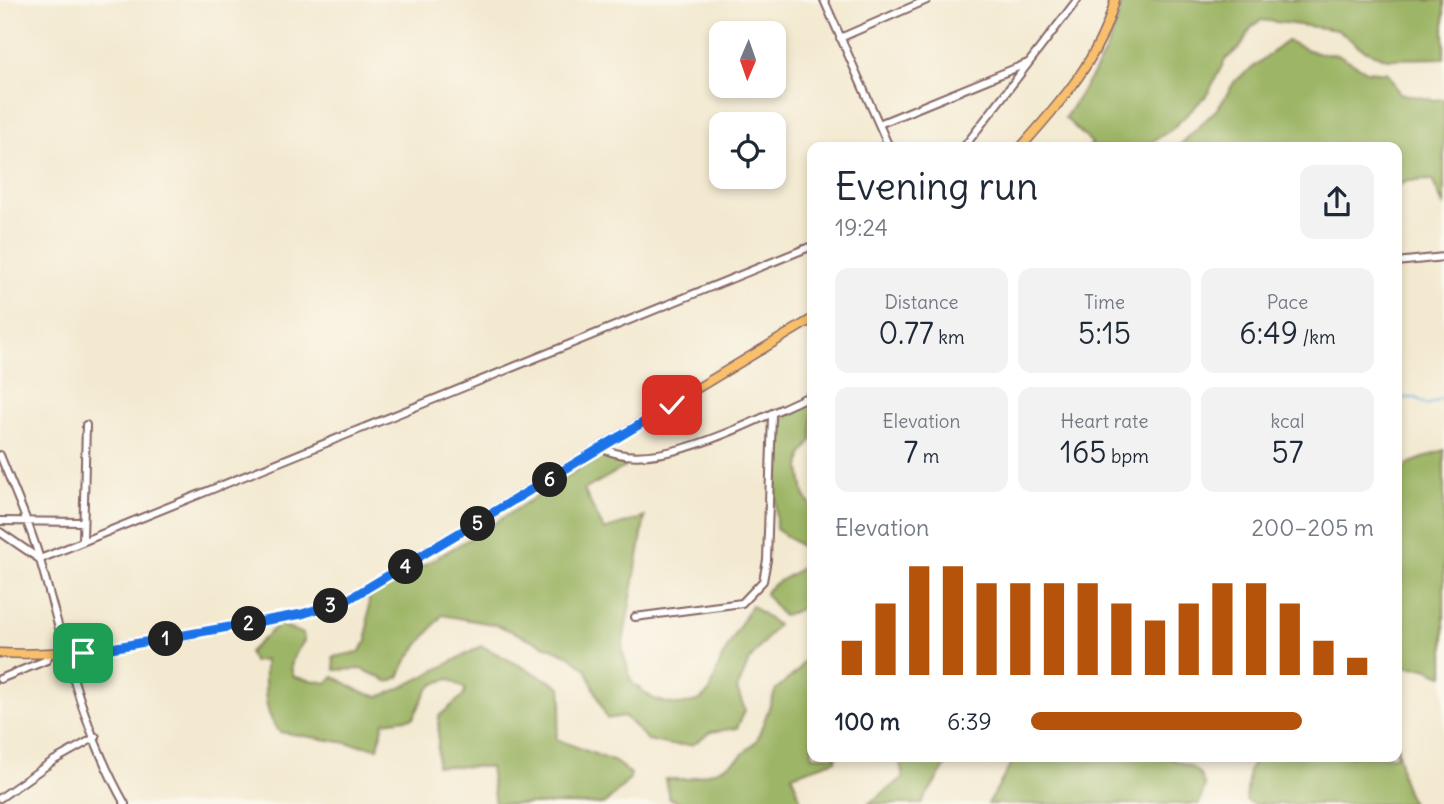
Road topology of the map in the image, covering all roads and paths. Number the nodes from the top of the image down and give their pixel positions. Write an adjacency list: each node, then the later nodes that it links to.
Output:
1 (824, 0): 5 (street)
2 (927, 0): 5 (street)
3 (1077, 0): 6 (street)
4 (1115, 0): 10 (main road)
5 (840, 38): 7 (street)
6 (1030, 62): 7 (street); 9 (street)
7 (879, 124): 8 (street)
8 (887, 142)
9 (968, 142)
10 (1025, 142)
11 (807, 248): 17 (street)
12 (1444, 257): 13 (street)
13 (1402, 261)
14 (807, 322): 20 (main road)
15 (807, 398): 16 (street)
16 (772, 416): 20 (street); 28 (street)
17 (371, 424): 19 (street); 26 (street)
18 (86, 425): 24 (street)
19 (381, 426)
20 (601, 448): 30 (main road)
21 (0, 455): 23 (street)
22 (0, 521): 23 (street)
23 (26, 521): 24 (street); 27 (street)
24 (83, 522): 26 (street)
25 (0, 532): 27 (street)
26 (83, 540): 27 (street)
27 (40, 559): 30 (street)
28 (635, 617)
29 (0, 653): 31 (main road)
30 (65, 654): 31 (main road); 33 (street)
31 (50, 655): 32 (street)
32 (0, 679)
33 (96, 737): 34 (street); 35 (street)
34 (0, 798)
35 (125, 804)

